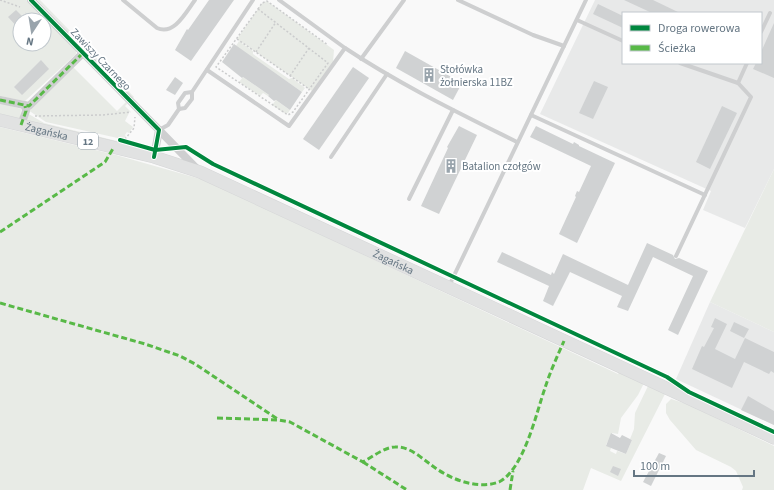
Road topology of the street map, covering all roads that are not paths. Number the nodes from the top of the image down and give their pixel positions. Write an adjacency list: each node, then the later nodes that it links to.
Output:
1 (31, 0): 15 (street, Zawiszy Czarnego)
2 (123, 0): 3 (lane)
3 (195, 0)
4 (253, 0): 19 (lane)
5 (279, 0): 14 (lane)
6 (404, 0): 16 (lane)
7 (458, 0): 13 (lane)
8 (586, 0): 10 (lane)
9 (770, 13): 11 (lane)
10 (577, 20): 12 (lane); 13 (lane)
11 (762, 30)
12 (622, 41)
13 (564, 46): 27 (lane)
14 (345, 48): 16 (lane); 19 (lane)
15 (83, 53): 25 (street, Zawiszy Czarnego); 30 (street, Zawiszy Czarnego)
16 (361, 59): 20 (lane)
17 (683, 64): 21 (lane)
18 (747, 64): 21 (lane)
19 (207, 70): 22 (lane)
20 (387, 74): 26 (lane); 33 (lane)
21 (738, 83): 35 (lane)
22 (192, 92): 24 (lane); 24 (lane)
23 (0, 100): 25 (street)
24 (179, 108): 30 (lane)
25 (25, 109): 29 (street)
26 (453, 110): 31 (lane); 36 (lane)
27 (531, 115): 31 (lane); 35 (lane)
28 (0, 120): 29 (main road, Żagańska / 12)
29 (21, 125): 32 (main road, Żagańska / 12)
30 (158, 130): 32 (street); 34 (street, Zawiszy Czarnego)
31 (517, 142): 38 (lane)
32 (154, 157): 34 (main road, Żagańska / 12)
33 (331, 157)
34 (200, 172): 38 (main road, Żagańska / 12)
35 (705, 195): 37 (lane)
36 (409, 199)
37 (676, 256)
38 (448, 287): 39 (main road, Żagańska / 12)
39 (774, 438)

